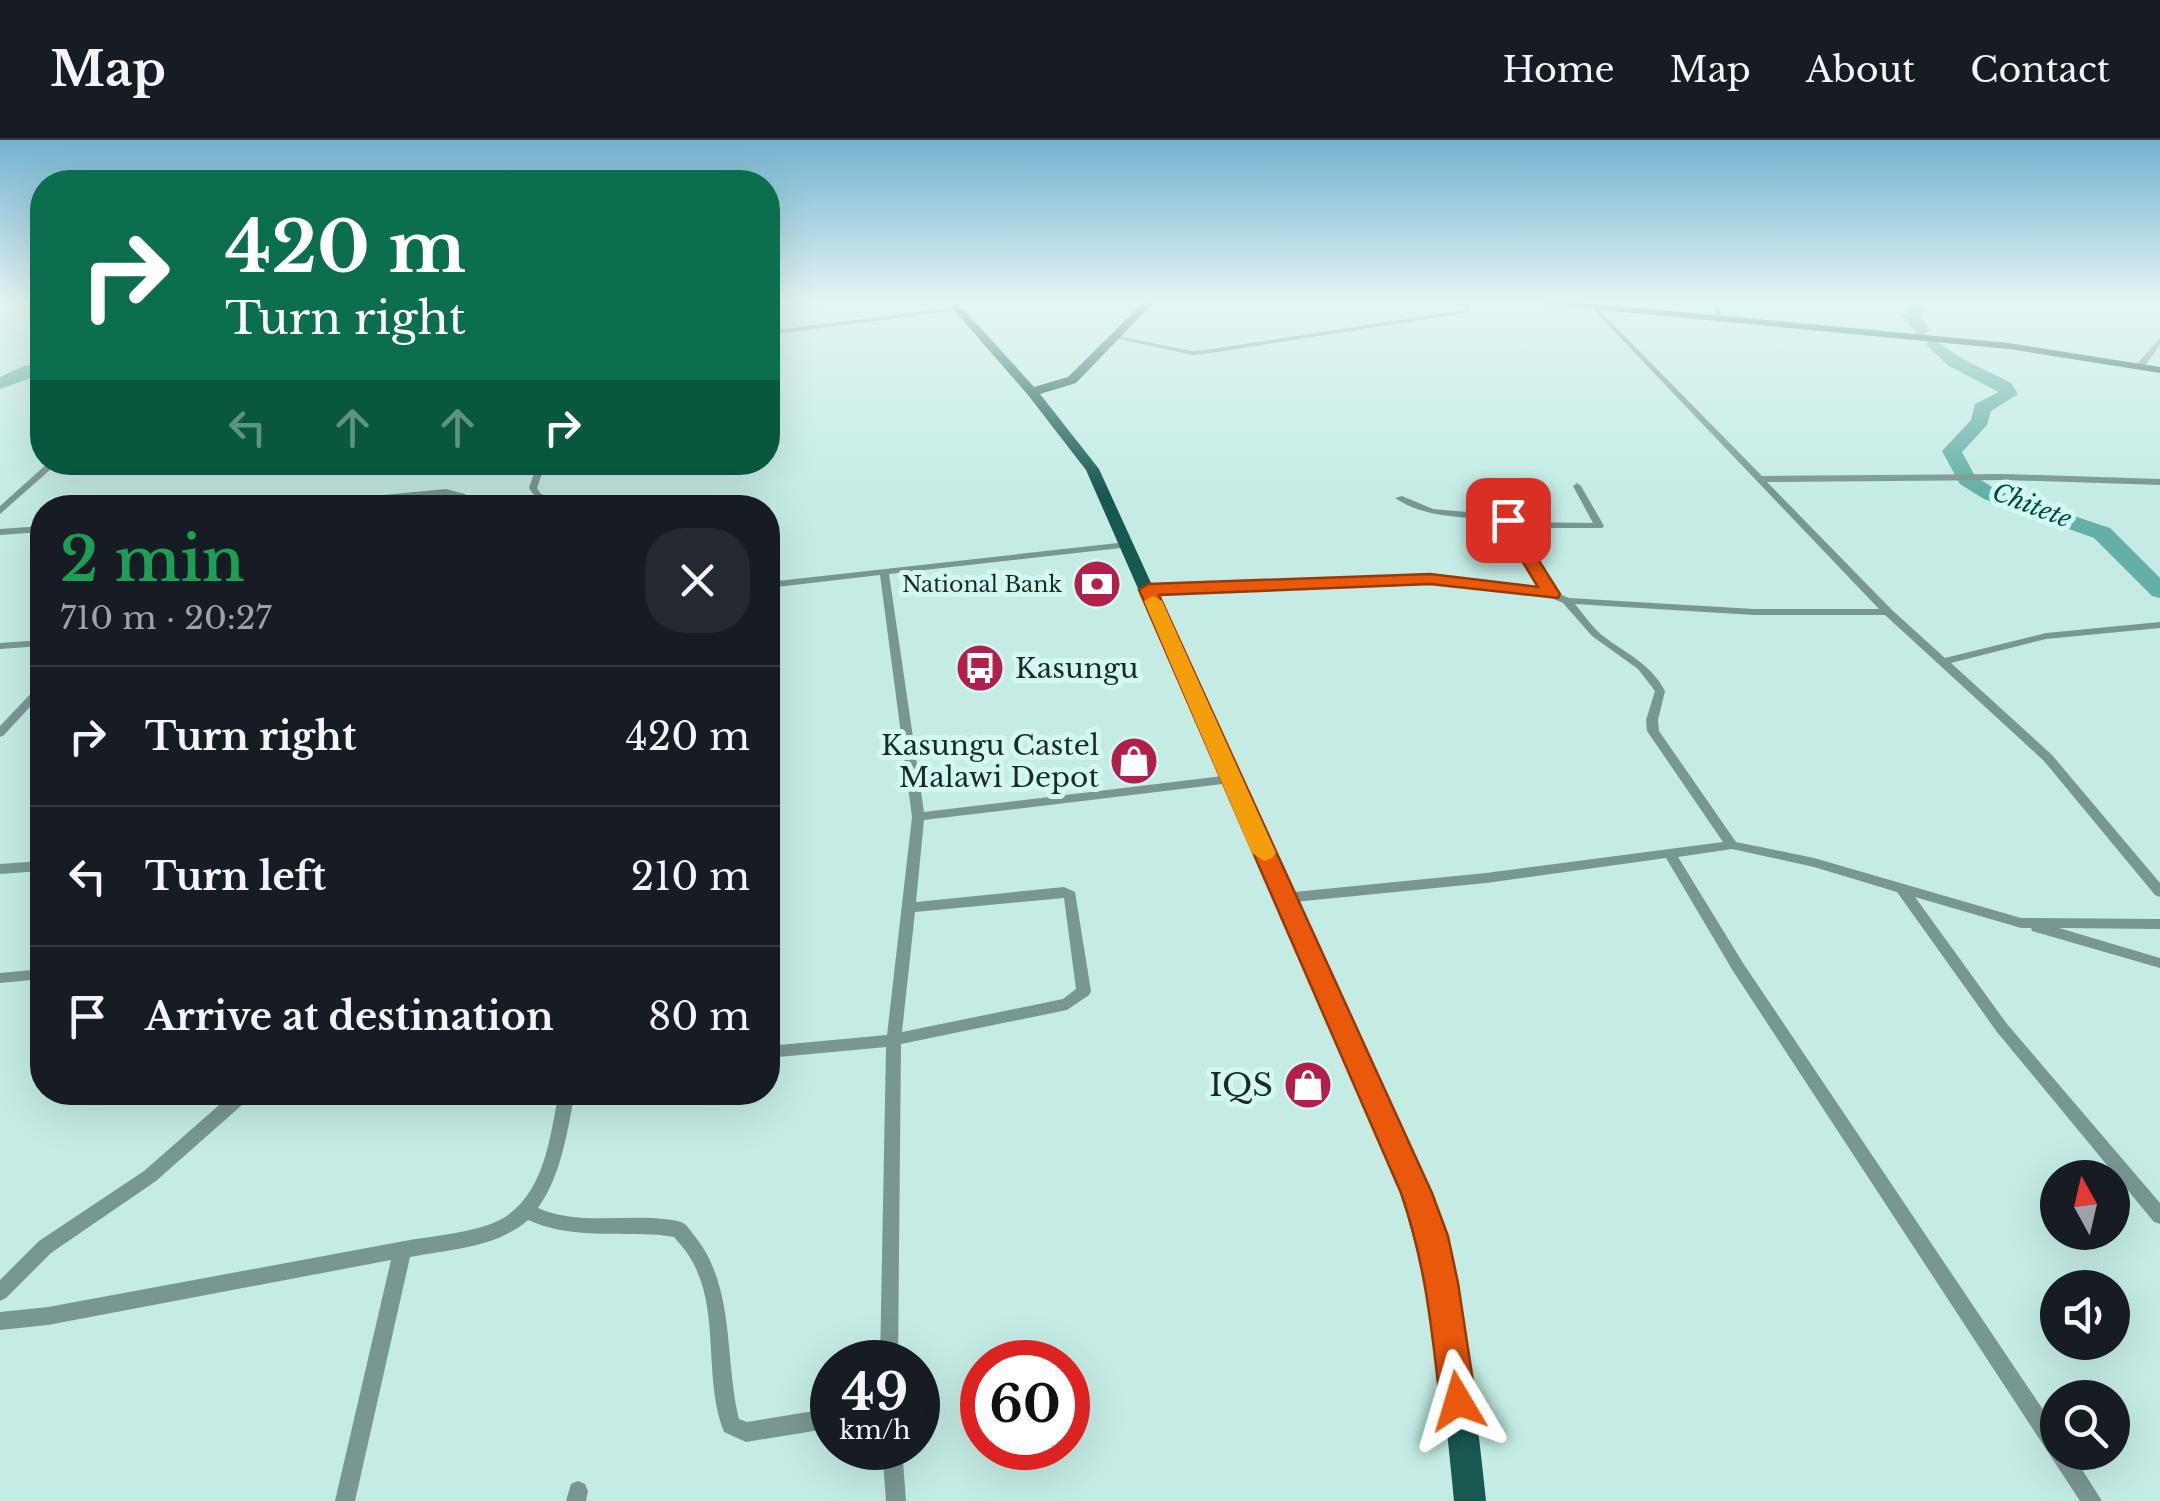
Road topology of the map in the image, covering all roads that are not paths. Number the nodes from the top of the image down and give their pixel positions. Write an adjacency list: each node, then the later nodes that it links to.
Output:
1 (1007, 365): 7 (main road)
2 (1085, 365): 7 (main road)
3 (1650, 365): 9 (street)
4 (2130, 365): 5 (main road)
5 (2140, 366): 6 (main road)
6 (2160, 370)
7 (1032, 392): 19 (main road)
8 (40, 475): 15 (street)
9 (1762, 479): 10 (street); 25 (street)
10 (2160, 482)
11 (1577, 486): 16 (street)
12 (414, 495): 13 (street)
13 (458, 495)
14 (1399, 498): 16 (street)
15 (0, 511)
16 (1522, 525): 23 (street)
17 (30, 529): 18 (street)
18 (0, 532)
19 (1127, 546): 20 (street); 22 (main road)
20 (884, 572): 21 (street); 33 (street)
21 (780, 585)
22 (1148, 590): 23 (street); 32 (main road)
23 (1552, 594): 24 (street)
24 (1567, 601): 25 (street); 34 (street)
25 (1888, 612): 29 (street)
26 (2160, 625): 29 (street)
27 (30, 643): 28 (street)
28 (0, 646)
29 (1944, 662): 39 (street)
30 (30, 701): 31 (street)
31 (0, 733)
32 (1231, 780): 33 (street); 40 (main road)
33 (918, 816): 41 (street)
34 (1732, 845): 35 (street); 38 (street)
35 (1669, 852): 40 (street); 58 (street)
36 (30, 867): 37 (street)
37 (0, 869)
38 (1901, 888): 42 (street); 52 (street)
39 (2160, 892)
40 (1284, 898): 63 (main road)
41 (908, 908): 47 (street); 47 (street)
42 (2021, 922): 43 (street); 44 (street)
43 (2160, 924)
44 (2160, 963)
45 (30, 975): 46 (street)
46 (0, 978)
47 (894, 1040): 48 (street); 56 (street)
48 (780, 1051)
49 (230, 1105): 54 (street)
50 (564, 1105): 51 (street)
51 (529, 1212): 53 (street); 57 (street)
52 (2160, 1216)
53 (403, 1248): 55 (street); 61 (street)
54 (0, 1292)
55 (0, 1321)
56 (890, 1340)
57 (810, 1422)
58 (2040, 1424)
59 (894, 1470): 62 (street)
60 (2071, 1470): 64 (street)
61 (345, 1501)
62 (896, 1501)
63 (1470, 1501)
64 (2092, 1501)

